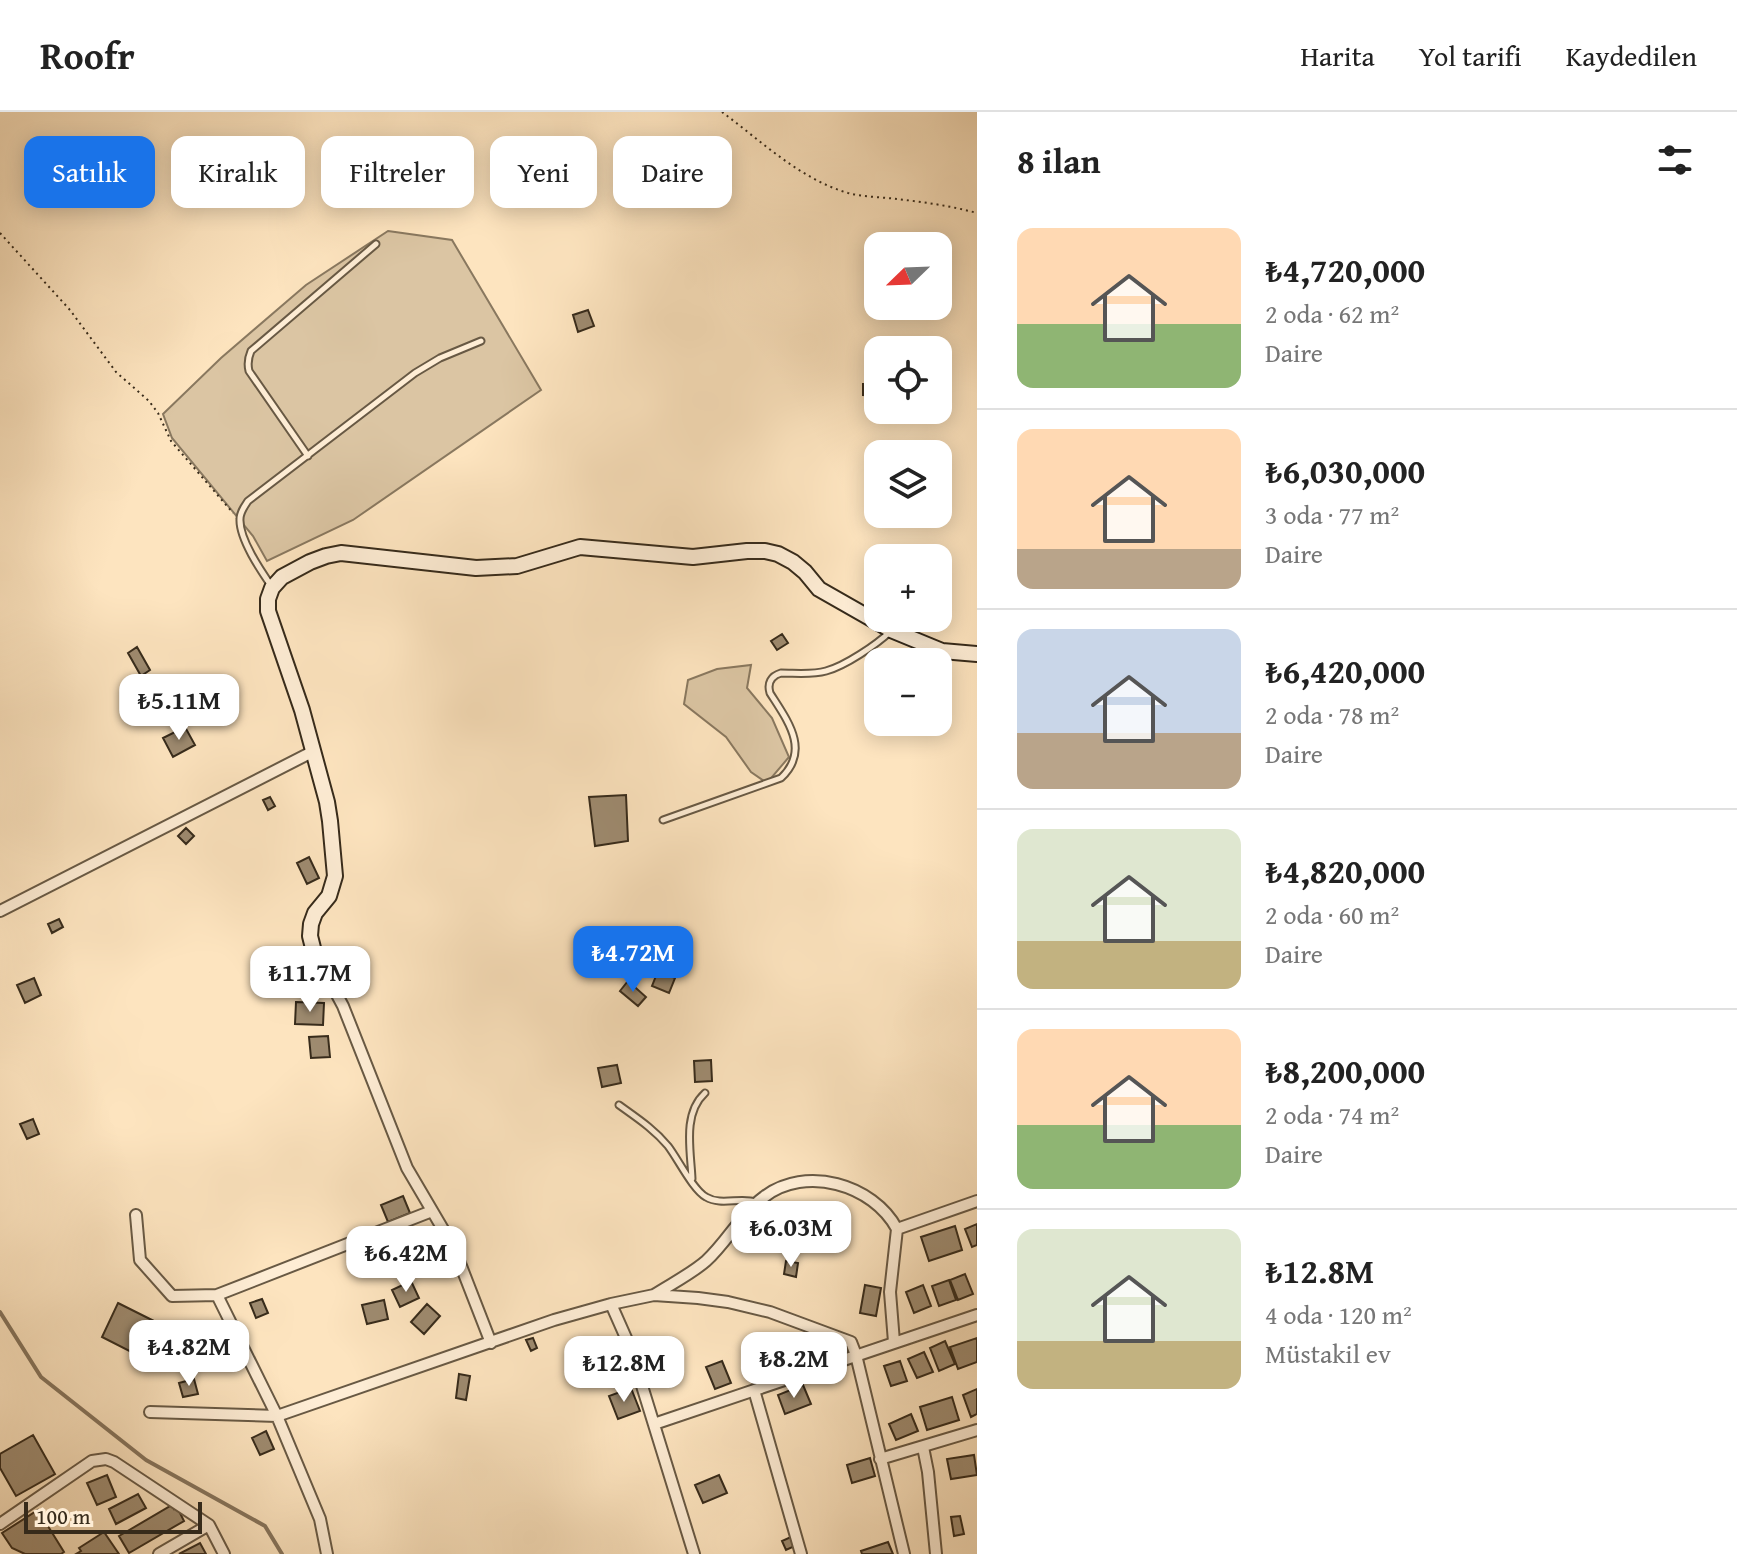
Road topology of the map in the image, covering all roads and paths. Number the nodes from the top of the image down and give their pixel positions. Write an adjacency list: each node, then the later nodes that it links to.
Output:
1 (722, 112): 2 (path)
2 (977, 213)
3 (0, 233): 7 (path)
4 (376, 244): 6 (lane)
5 (481, 341): 6 (lane)
6 (308, 456): 7 (lane)
7 (240, 519): 8 (lane)
8 (272, 588): 9 (street); 13 (street)
9 (864, 615)
10 (889, 632): 14 (lane)
11 (896, 632): 12 (street)
12 (977, 654)
13 (312, 752): 15 (street); 16 (street)
14 (663, 820)
15 (0, 911)
16 (314, 952): 22 (street)
17 (705, 1093): 19 (lane)
18 (619, 1105): 19 (lane)
19 (692, 1180): 21 (lane)
20 (977, 1201): 24 (street)
21 (757, 1203): 24 (street); 26 (street)
22 (432, 1211): 25 (street); 30 (street)
23 (136, 1215): 25 (street)
24 (897, 1229): 29 (street)
25 (217, 1295): 34 (street)
26 (654, 1295): 27 (street); 31 (street)
27 (611, 1304): 30 (street); 35 (street)
28 (977, 1315): 29 (street)
29 (894, 1342): 31 (street)
30 (491, 1343): 34 (street)
31 (856, 1355): 32 (street); 38 (street)
32 (754, 1390): 35 (street); 45 (street)
33 (150, 1412): 34 (street)
34 (277, 1416): 43 (street)
35 (654, 1424): 44 (street)
36 (977, 1430): 37 (street)
37 (923, 1447): 38 (street); 47 (street)
38 (880, 1459): 46 (street)
39 (0, 1524): 40 (street)
40 (209, 1525): 41 (street); 42 (street)
41 (159, 1554)
42 (224, 1554)
43 (327, 1554)
44 (694, 1554)
45 (801, 1554)
46 (904, 1554)
47 (936, 1554)

